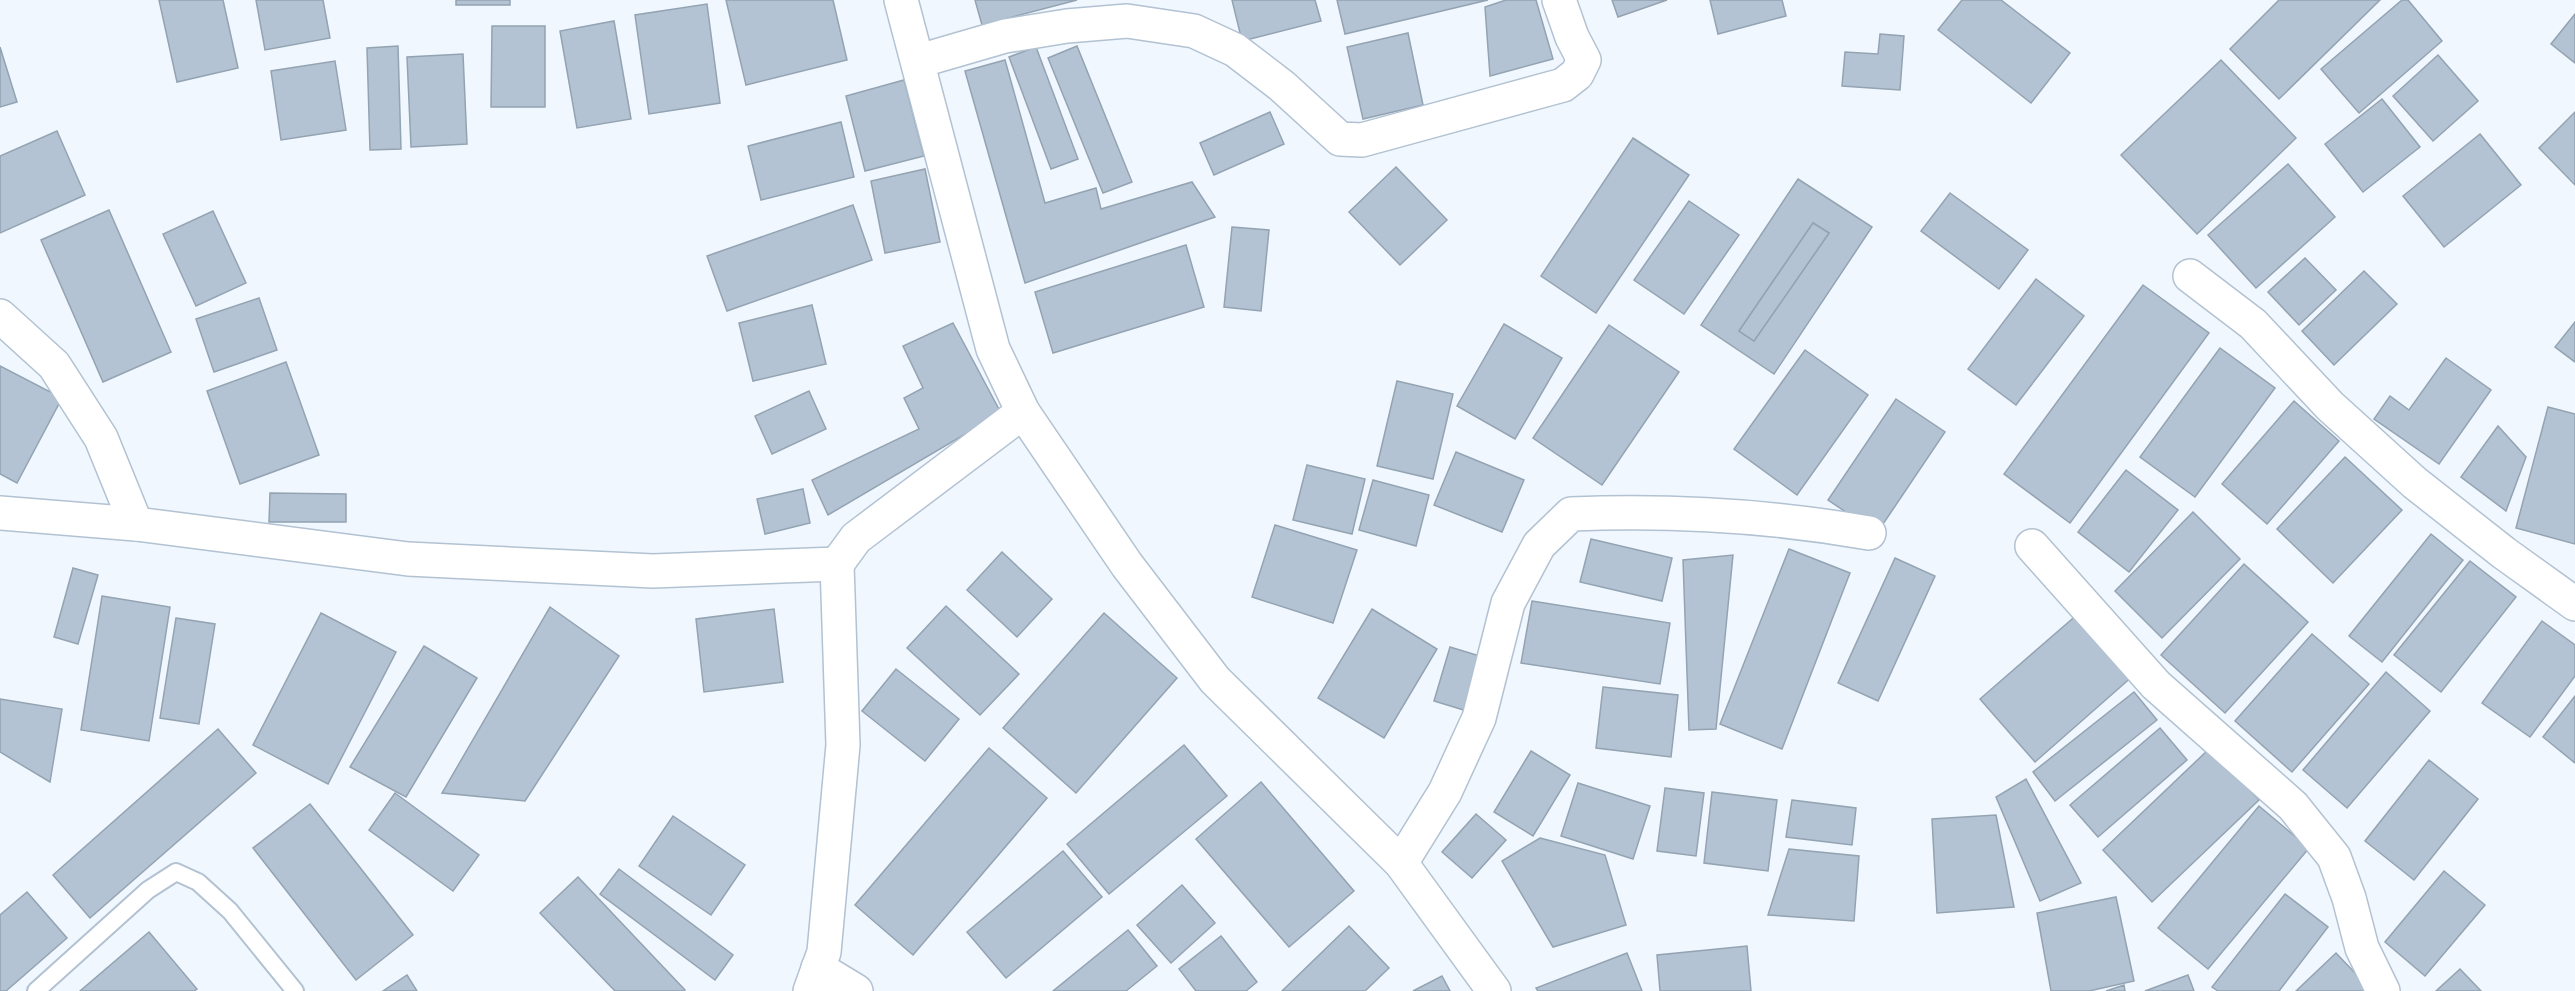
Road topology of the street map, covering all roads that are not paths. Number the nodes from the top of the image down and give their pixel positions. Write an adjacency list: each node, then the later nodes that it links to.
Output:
1 (901, 0): 3 (street)
2 (1559, 0): 3 (street)
3 (919, 61): 6 (street)
4 (2190, 276): 12 (street)
5 (0, 316): 8 (street)
6 (1023, 412): 11 (street); 13 (street)
7 (0, 513): 8 (street)
8 (136, 524): 11 (street)
9 (1869, 533): 13 (street)
10 (2032, 546): 19 (street)
11 (837, 564): 14 (street)
12 (2575, 604)
13 (1401, 863): 18 (street)
14 (814, 980): 17 (street)
15 (36, 991): 16 (lane)
16 (294, 991)
17 (856, 991)
18 (1494, 991)
19 (2383, 991)

